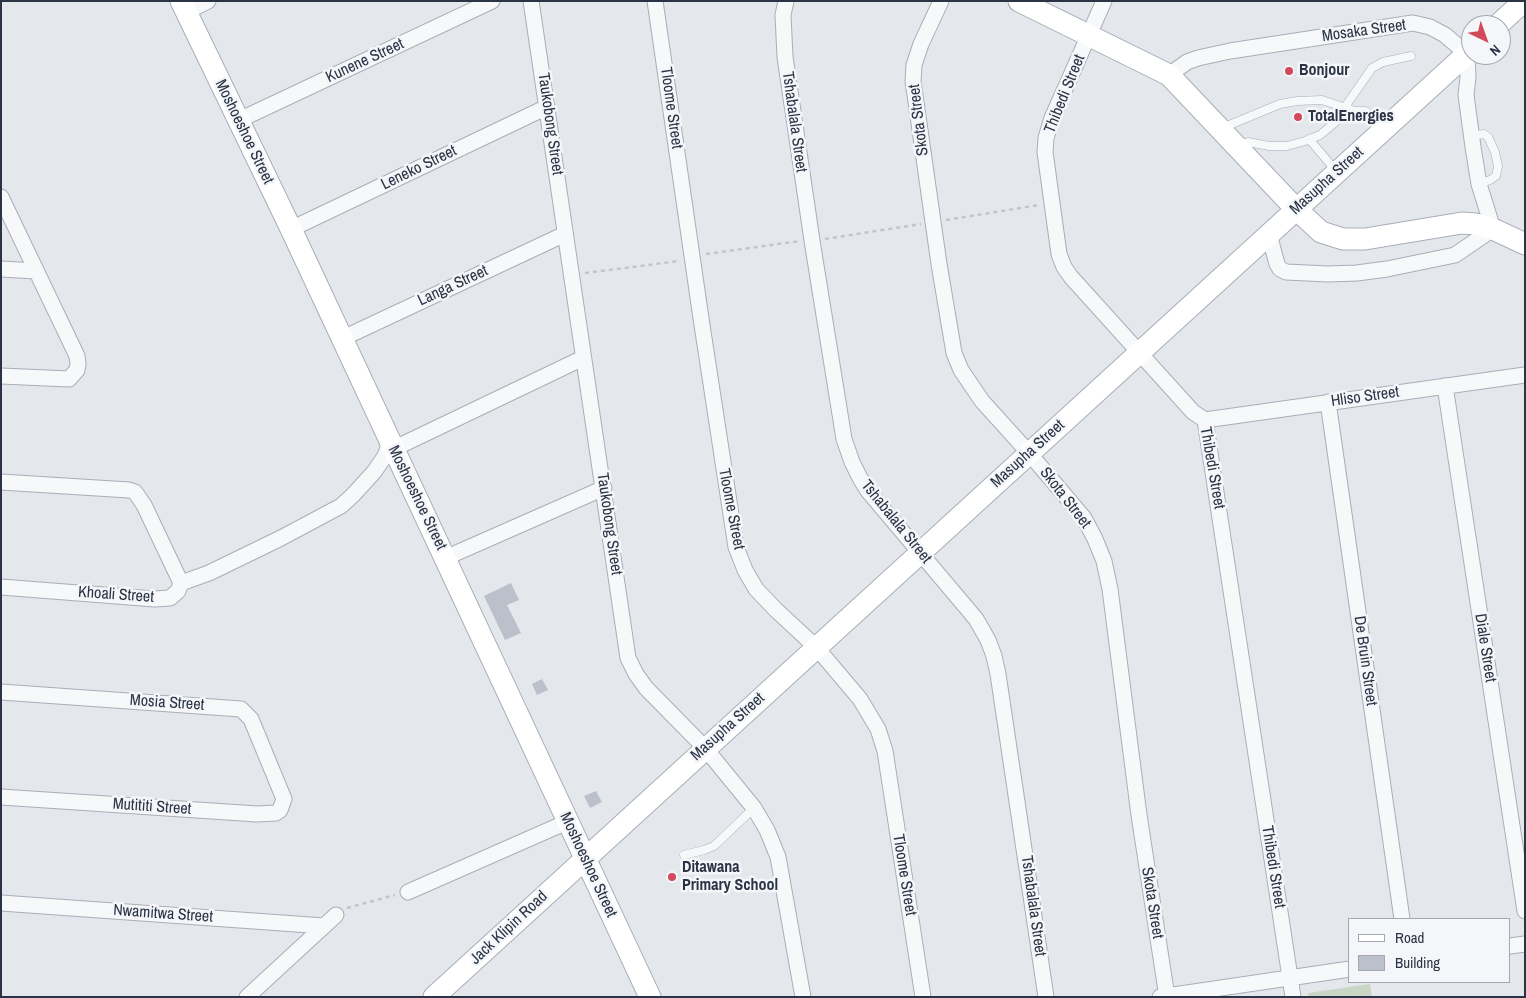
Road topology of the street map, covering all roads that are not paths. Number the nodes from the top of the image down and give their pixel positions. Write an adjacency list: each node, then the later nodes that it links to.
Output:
1 (208, 1): 10 (street)
2 (492, 1): 21 (street, Kunene Street)
3 (532, 1): 18 (street, Taukobong Street)
4 (655, 1): 54 (street, Tloome Street)
5 (786, 1): 50 (street, Tshabalala Street)
6 (941, 1): 47 (street, Skota Street)
7 (1018, 1): 12 (street)
8 (1104, 1): 12 (street, Thibedi Street)
9 (1524, 1): 11 (street)
10 (183, 6): 21 (street, Moshoeshoe Street)
11 (1509, 15)
12 (1088, 36): 17 (street); 39 (street, Thibedi Street)
13 (1461, 46): 17 (street, Mosaka Street)
14 (1411, 56): 19 (lane)
15 (1461, 59): 22 (street, Masupha Street)
16 (1468, 65): 24 (street)
17 (1169, 75): 23 (street)
18 (547, 107): 32 (street, Leneko Street); 33 (street, Taukobong Street)
19 (1345, 107): 20 (lane); 23 (lane)
20 (1355, 111): 22 (lane); 25 (lane)
21 (238, 121): 32 (street, Moshoeshoe Street)
22 (1388, 125): 27 (street, Masupha Street)
23 (1220, 129): 26 (street)
24 (1471, 136): 28 (street); 28 (lane)
25 (1309, 139): 26 (lane); 27 (lane)
26 (1236, 146): 30 (street)
27 (1337, 172): 30 (street, Masupha Street)
28 (1479, 184): 31 (street)
29 (1, 197): 37 (street)
30 (1296, 209): 31 (street); 34 (street, Masupha Street)
31 (1493, 229): 34 (street); 35 (street)
32 (290, 230): 38 (street, Moshoeshoe Street)
33 (566, 234): 38 (street, Langa Street); 40 (street, Taukobong Street)
34 (1269, 234): 39 (street, Masupha Street)
35 (1525, 244)
36 (1, 269): 37 (street)
37 (36, 271): 42 (street)
38 (341, 339): 46 (street, Moshoeshoe Street)
39 (1139, 352): 45 (street, Thibedi Street); 47 (street, Masupha Street)
40 (583, 358): 46 (street); 49 (street, Taukobong Street)
41 (1525, 375): 43 (street, Hliso Street)
42 (1, 376)
43 (1445, 386): 44 (street, Hliso Street); 65 (street, Diale Street)
44 (1328, 402): 45 (street, Hliso Street); 67 (street, De Bruin Street)
45 (1205, 420): 72 (street, Thibedi Street)
46 (392, 446): 51 (street, Moshoeshoe Street); 52 (street)
47 (1029, 453): 50 (street, Masupha Street); 73 (street, Skota Street)
48 (1, 482): 52 (street)
49 (604, 488): 51 (street); 56 (street, Taukobong Street)
50 (921, 552): 54 (street, Masupha Street); 79 (street, Tshabalala Street)
51 (445, 558): 60 (street, Moshoeshoe Street)
52 (181, 583): 53 (street, Khoali Street)
53 (1, 587)
54 (816, 648): 56 (street, Masupha Street); 78 (street, Tloome Street)
55 (1, 692): 57 (street, Mosia Street)
56 (705, 748): 59 (street, Taukobong Street); 62 (street, Masupha Street)
57 (281, 790): 58 (street, Mutititi Street)
58 (1, 797)
59 (754, 808): 61 (lane); 77 (street, Taukobong Street)
60 (567, 822): 62 (street, Moshoeshoe Street); 63 (street)
61 (684, 855)
62 (584, 858): 75 (street, Jack Klipin Road); 76 (street, Moshoeshoe Street)
63 (408, 892)
64 (1, 903): 68 (street, Nwamitwa Street)
65 (1525, 911)
66 (336, 915): 68 (street)
67 (1402, 918)
68 (324, 926): 74 (street)
69 (1525, 944): 70 (street)
70 (1511, 946)
71 (1348, 969): 72 (street)
72 (1290, 978): 73 (street); 80 (street, Thibedi Street)
73 (1164, 996)
74 (247, 997)
75 (434, 997)
76 (650, 997)
77 (803, 997)
78 (923, 997)
79 (1046, 997)
80 (1293, 997)

